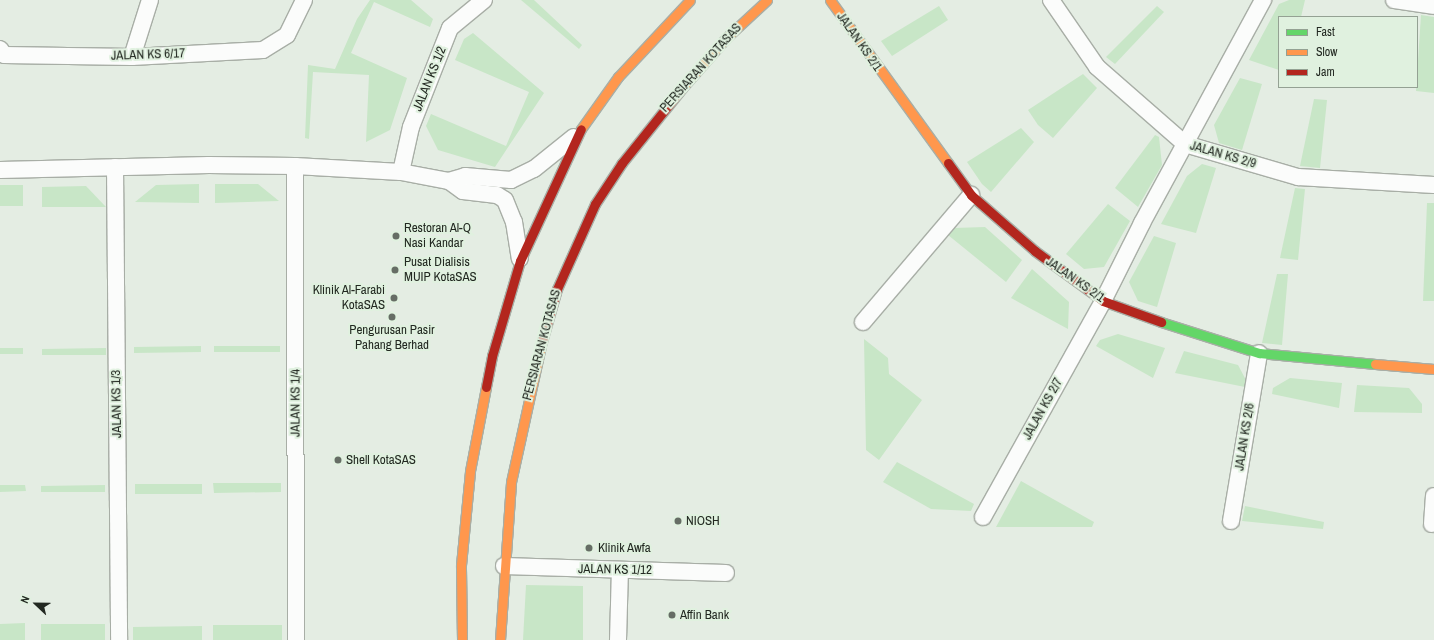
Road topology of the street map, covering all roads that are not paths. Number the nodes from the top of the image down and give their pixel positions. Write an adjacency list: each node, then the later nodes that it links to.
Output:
1 (150, 0): 12 (street)
2 (304, 0): 12 (street, JALAN KS 6/17)
3 (484, 0): 18 (street, JALAN KS 1/2)
4 (690, 0): 13 (main road)
5 (768, 0): 31 (main road, PERSIARAN KOTASAS)
6 (830, 0): 21 (main road, JALAN KS 2/1)
7 (1051, 0): 14 (street, JALAN KS 2/9)
8 (1263, 0): 14 (street, JALAN KS 2/7)
9 (1394, 0): 10 (street)
10 (1434, 6)
11 (2, 52): 12 (street, JALAN KS 6/17)
12 (132, 57)
13 (577, 134): 19 (street); 22 (main road)
14 (1185, 144): 20 (street, JALAN KS 2/9); 23 (street, JALAN KS 2/7)
15 (295, 166): 16 (street); 18 (street); 35 (street, JALAN KS 1/4)
16 (115, 167): 17 (street); 34 (street, JALAN KS 1/3)
17 (0, 170)
18 (402, 172): 19 (street)
19 (449, 181): 22 (street)
20 (1434, 185)
21 (971, 195): 23 (main road, JALAN KS 2/1); 24 (street)
22 (520, 261): 36 (main road)
23 (1103, 301): 25 (main road, JALAN KS 2/1); 28 (street, JALAN KS 2/7)
24 (862, 322)
25 (1259, 354): 26 (main road, JALAN KS 2/1); 29 (street, JALAN KS 2/6)
26 (1434, 369)
27 (1434, 496): 30 (street)
28 (983, 516)
29 (1231, 521)
30 (1432, 524)
31 (504, 566): 32 (street, JALAN KS 1/12); 37 (main road, PERSIARAN KOTASAS)
32 (620, 570): 33 (street, JALAN KS 1/12); 38 (street)
33 (726, 573)
34 (119, 640)
35 (296, 640)
36 (462, 640)
37 (500, 640)
38 (618, 640)

